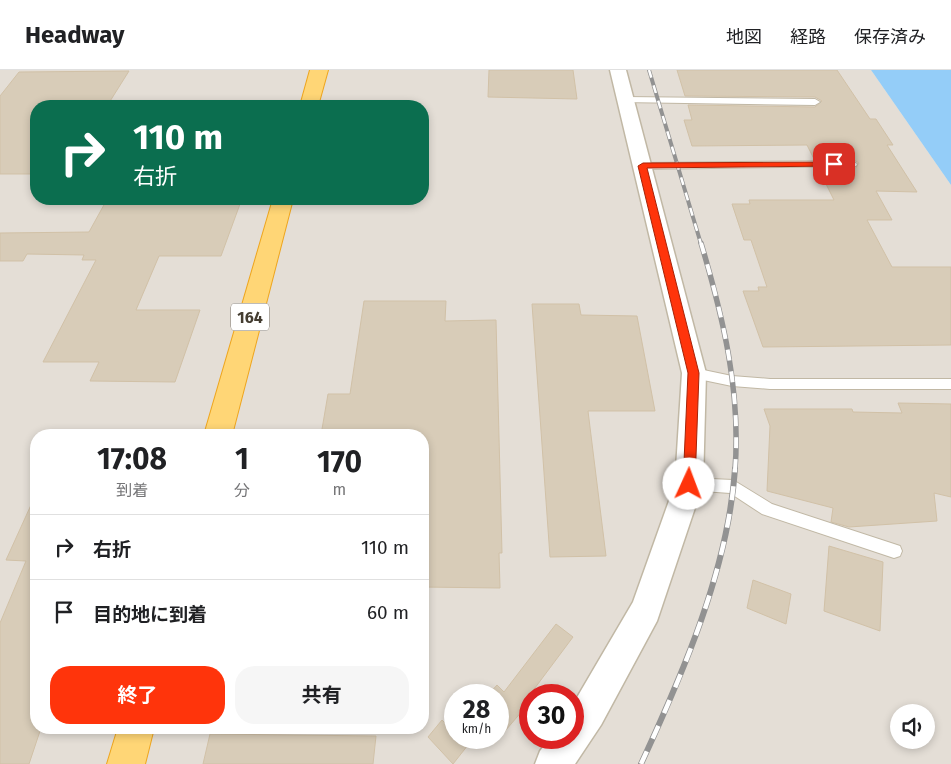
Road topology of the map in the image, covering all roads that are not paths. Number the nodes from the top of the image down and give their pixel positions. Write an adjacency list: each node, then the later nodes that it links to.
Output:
1 (319, 70): 3 (highway)
2 (618, 70): 4 (street)
3 (311, 100)
4 (625, 100): 5 (lane); 7 (street)
5 (815, 102)
6 (852, 164): 7 (lane)
7 (643, 166): 9 (street)
8 (281, 205): 11 (highway, 164)
9 (694, 373): 10 (lane); 12 (street)
10 (951, 384)
11 (220, 429)
12 (689, 484): 13 (lane); 14 (street)
13 (894, 550)
14 (584, 720)
15 (134, 734): 17 (highway)
16 (564, 749): 18 (street)
17 (126, 764)
18 (553, 764)

